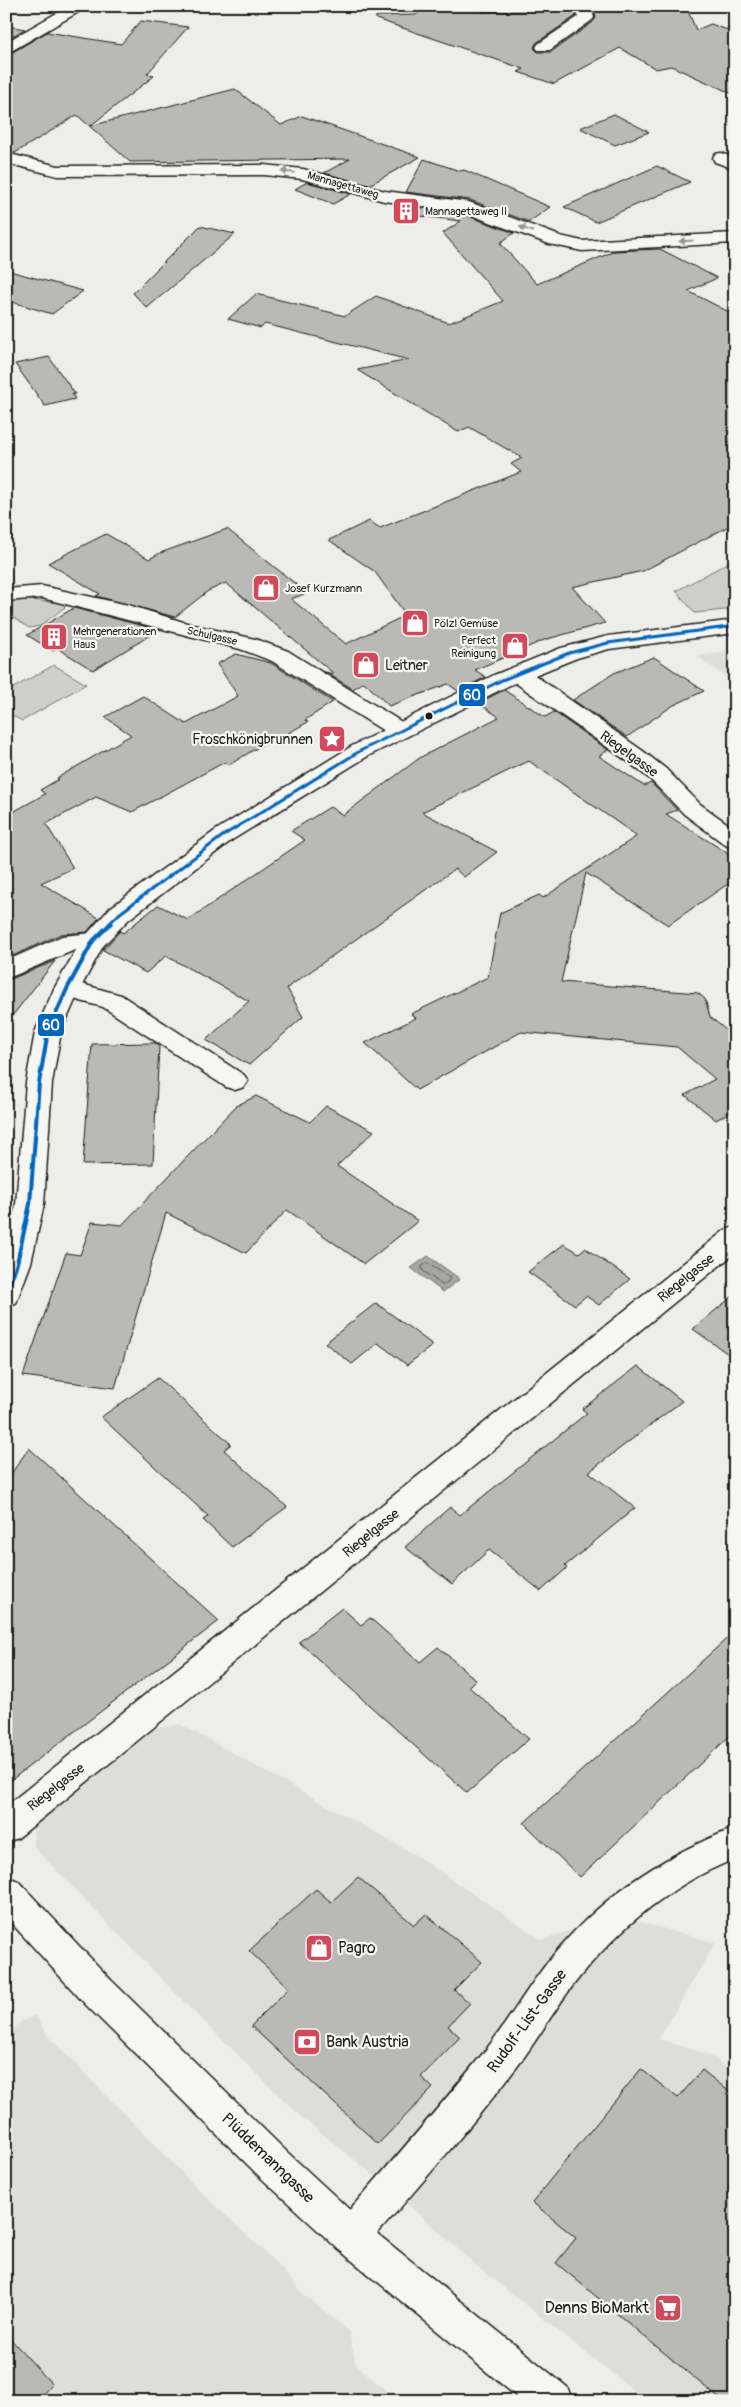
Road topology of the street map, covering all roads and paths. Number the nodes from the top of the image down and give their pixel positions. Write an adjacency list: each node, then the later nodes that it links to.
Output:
1 (81, 6): 4 (street)
2 (583, 6): 3 (street)
3 (544, 47)
4 (7, 48)
5 (6, 158): 6 (street, Mannagettaweg, one-way to 5)
6 (735, 238)
7 (6, 595): 10 (street, Schulgasse)
8 (735, 626): 9 (street)
9 (518, 674): 10 (street); 11 (street, Riegelgasse)
10 (400, 731): 12 (street)
11 (735, 841)
12 (93, 940): 13 (street); 14 (street)
13 (6, 971)
14 (67, 989): 15 (street); 17 (street)
15 (235, 1081)
16 (735, 1237): 18 (street, Riegelgasse)
17 (6, 1295)
18 (6, 1827)
19 (735, 1844): 21 (street, Rudolf-List-Gasse)
20 (6, 1892): 21 (street, Plüddemanngasse)
21 (351, 2236): 22 (street, Plüddemanngasse)
22 (553, 2401)

